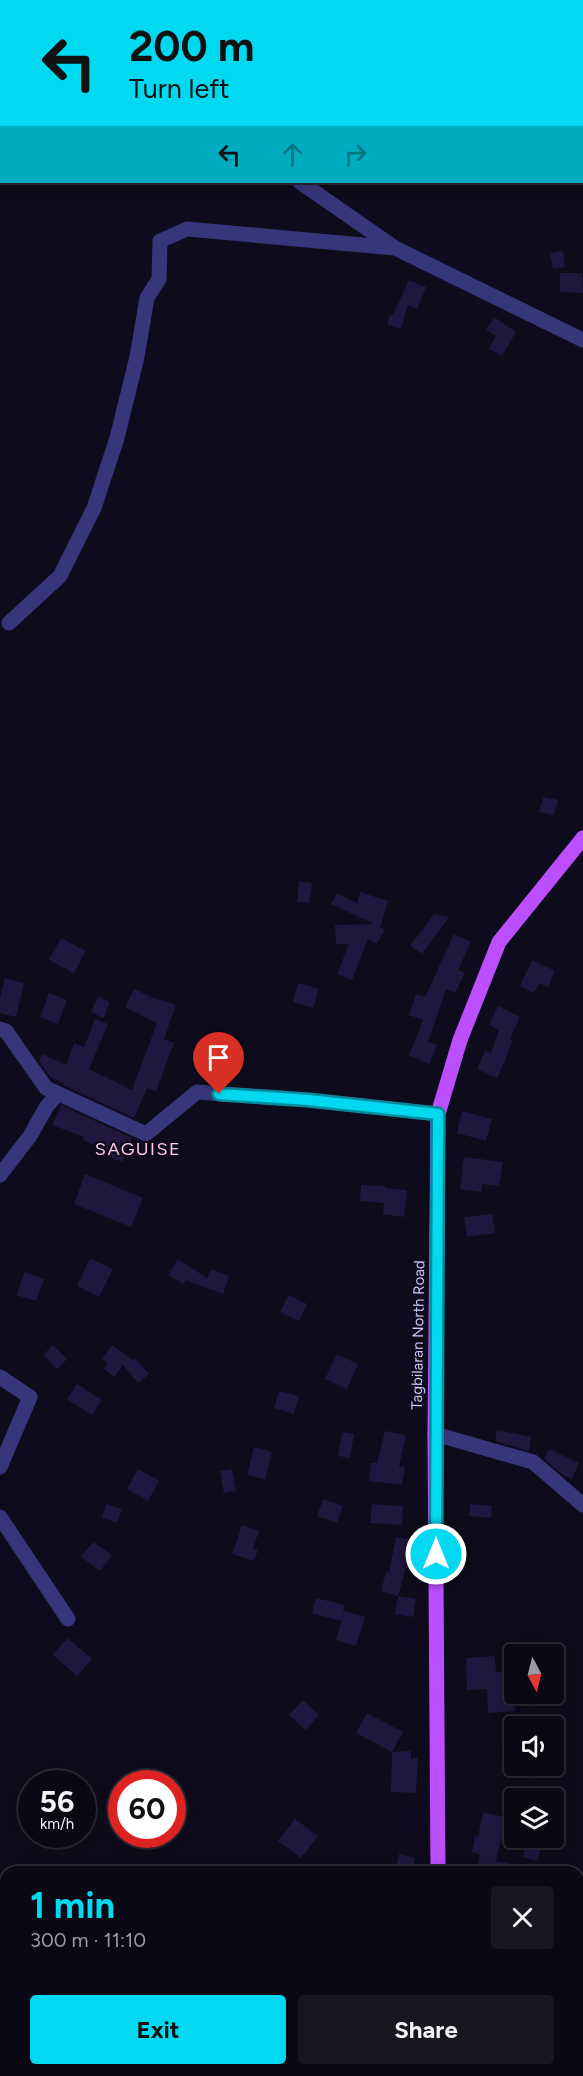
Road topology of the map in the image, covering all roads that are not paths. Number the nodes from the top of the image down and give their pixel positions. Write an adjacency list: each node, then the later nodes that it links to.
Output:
1 (301, 183): 2 (street)
2 (395, 248): 3 (street); 4 (street)
3 (583, 340)
4 (9, 623)
5 (583, 838): 8 (main road, Tagbilaran North Road)
6 (0, 1029): 7 (street)
7 (58, 1094): 8 (street); 9 (street)
8 (438, 1114): 11 (main road, Tagbilaran North Road)
9 (0, 1175)
10 (0, 1377): 12 (street)
11 (435, 1434): 13 (street); 16 (main road, Tagbilaran North Road)
12 (0, 1467)
13 (583, 1504)
14 (0, 1517): 15 (street)
15 (68, 1619)
16 (438, 1866)

